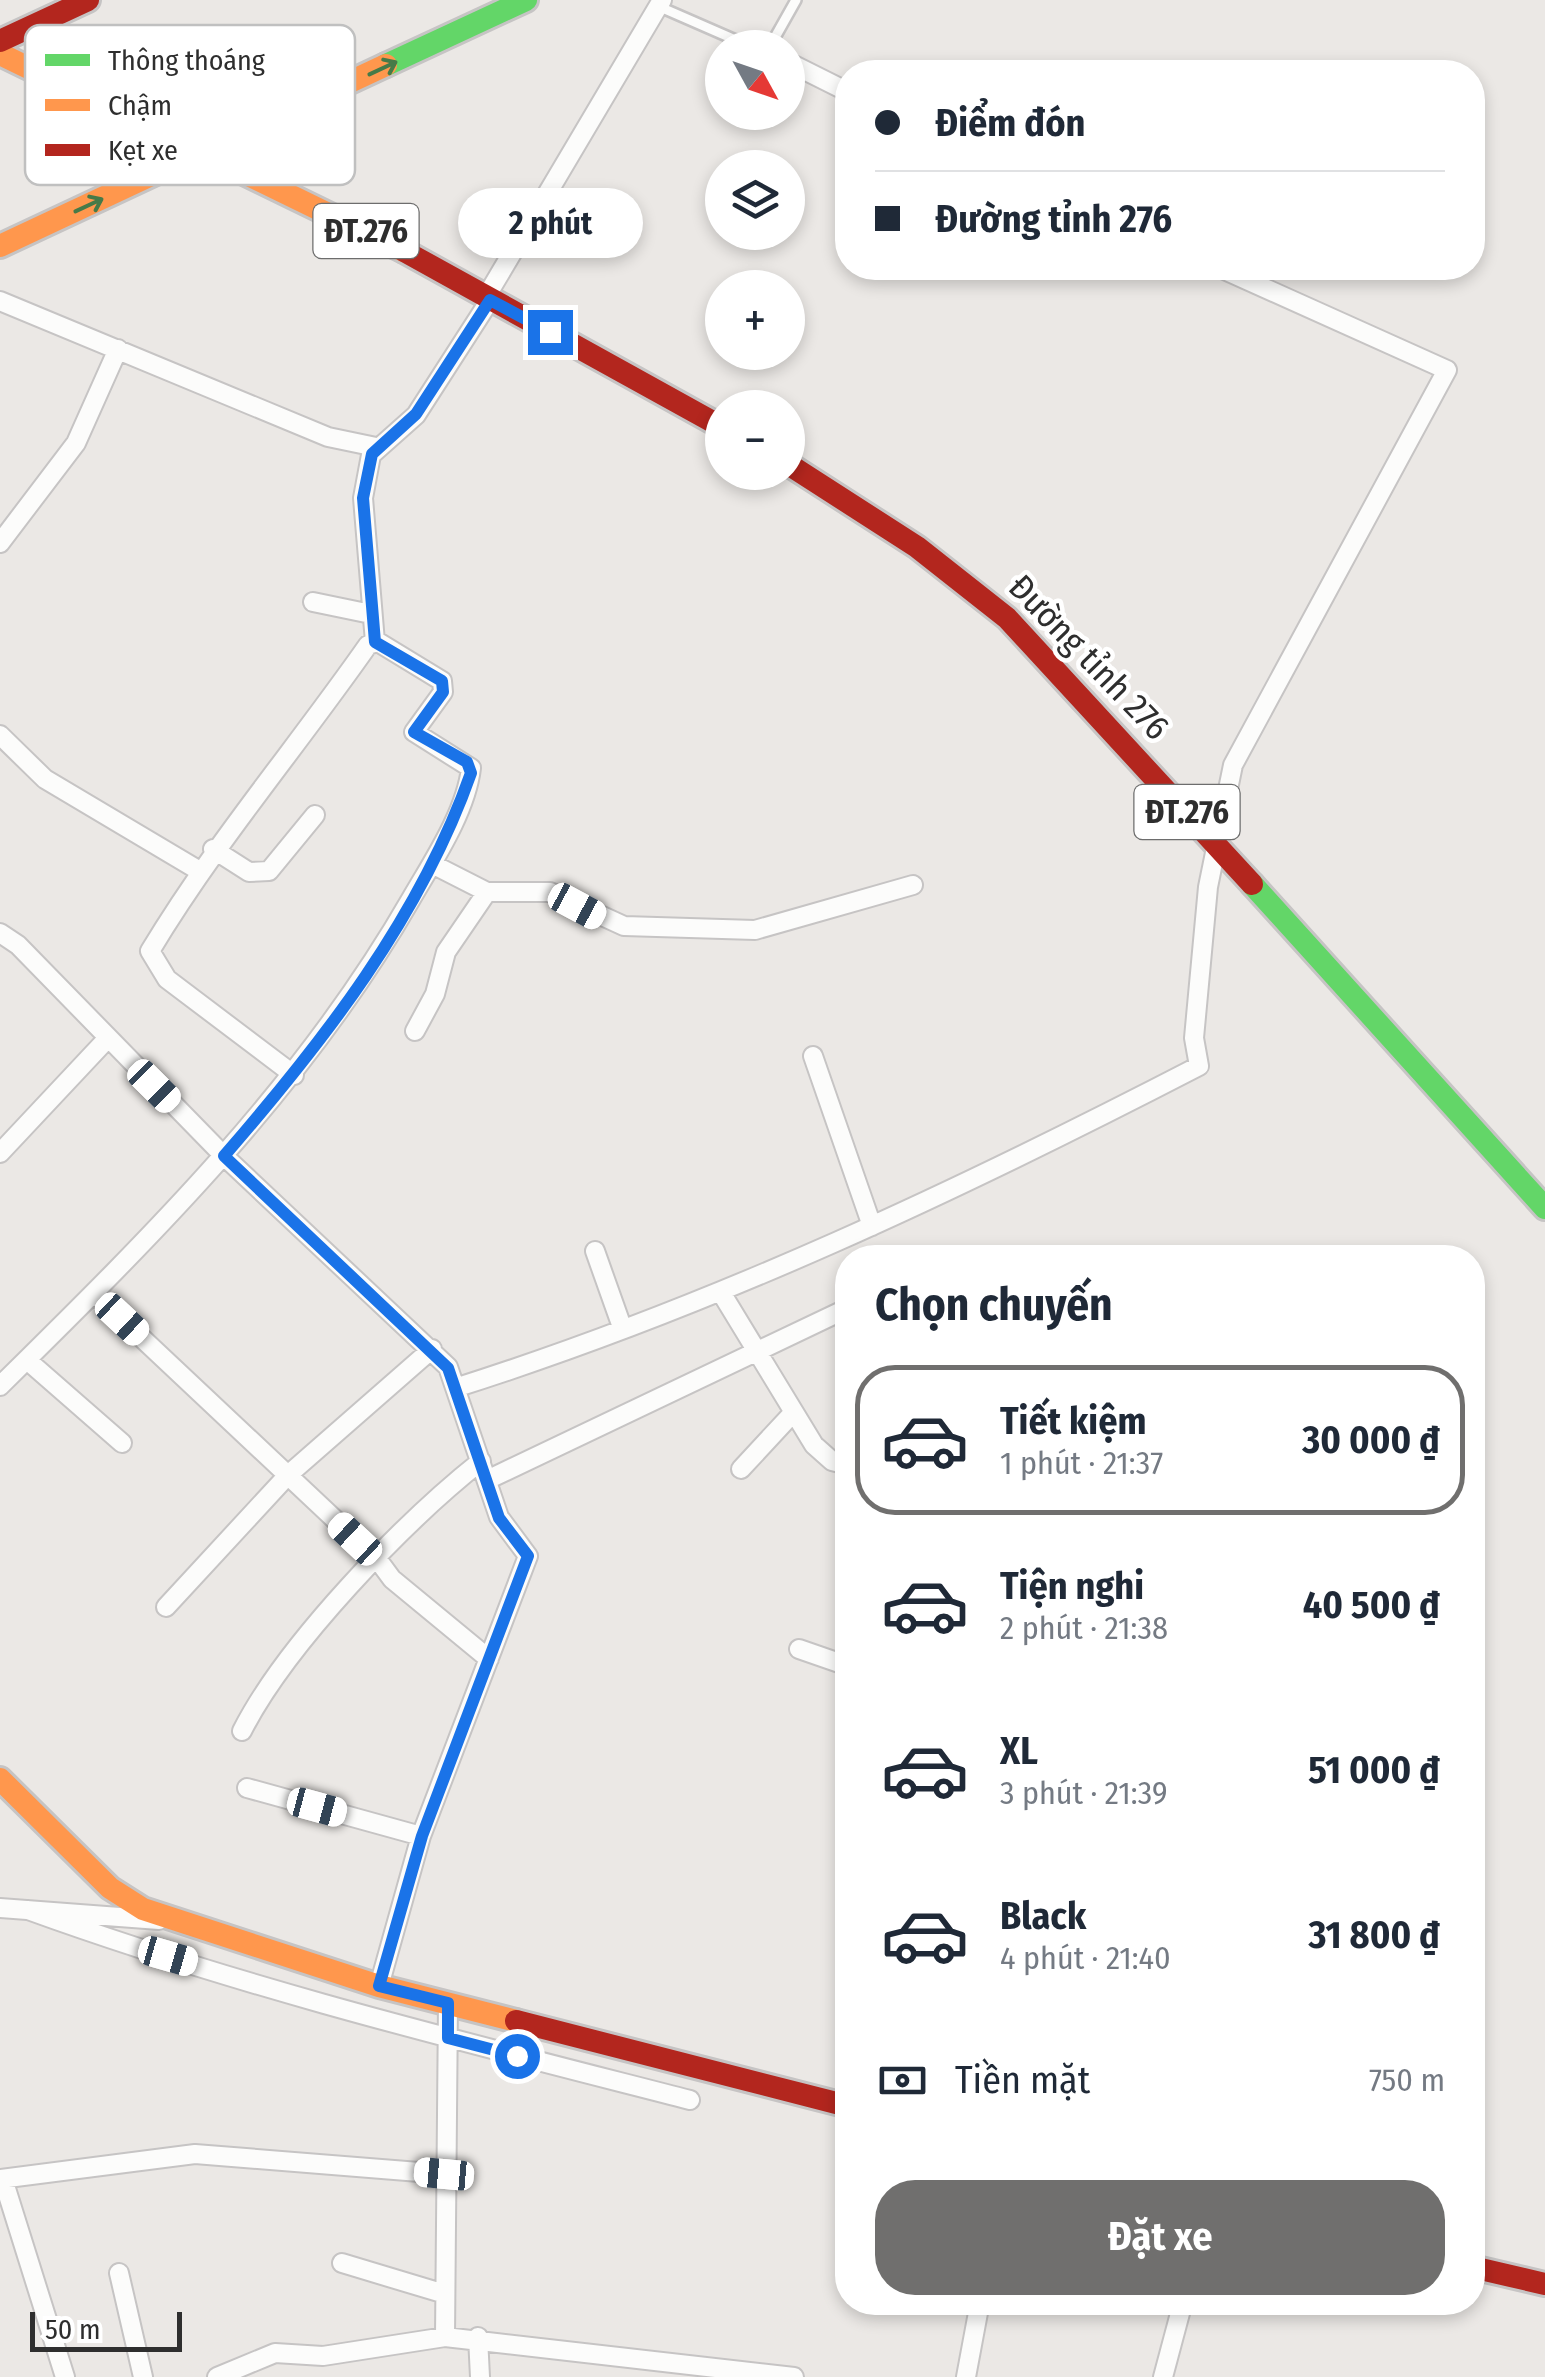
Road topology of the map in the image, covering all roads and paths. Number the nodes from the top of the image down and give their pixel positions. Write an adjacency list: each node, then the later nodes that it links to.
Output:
1 (88, 0): 5 (main road)
2 (526, 0): 13 (main road, one-way to 2)
3 (796, 0): 8 (lane)
4 (661, 3): 7 (lane); 19 (street)
5 (34, 25)
6 (25, 29): 9 (main road)
7 (717, 30)
8 (779, 30)
9 (0, 41)
10 (0, 54): 11 (main road, ĐT.276)
11 (25, 66)
12 (805, 70): 14 (street)
13 (355, 81)
14 (835, 86)
15 (133, 185): 17 (main road, one-way to 15)
16 (275, 185): 19 (main road, ĐT.276)
17 (0, 246)
18 (1247, 280): 31 (street)
19 (488, 298): 22 (main road, ĐT.276); 23 (street)
20 (0, 301): 21 (street)
21 (118, 349): 23 (street); 25 (street)
22 (705, 418)
23 (376, 447): 27 (street)
24 (805, 475): 31 (main road, Đường tỉnh 276 / ĐT.276)
25 (0, 543)
26 (314, 602): 27 (street)
27 (371, 614): 28 (street)
28 (375, 642): 32 (street); 33 (street)
29 (0, 735): 34 (street)
30 (315, 815): 32 (street)
31 (1217, 844): 44 (main road, Đường tỉnh 276 / ĐT.276); 45 (street)
32 (214, 849): 34 (street)
33 (432, 864): 36 (street); 41 (street)
34 (198, 870): 41 (street)
35 (913, 885): 36 (street)
36 (486, 892): 38 (street)
37 (0, 933): 39 (street)
38 (415, 1032)
39 (106, 1039): 42 (street); 43 (street)
40 (813, 1056): 45 (street)
41 (294, 1075): 43 (street)
42 (0, 1153)
43 (224, 1156): 47 (street); 51 (street)
44 (1545, 1208)
45 (872, 1226): 48 (street)
46 (595, 1251): 50 (street)
47 (94, 1293): 53 (street); 61 (street)
48 (722, 1294): 50 (street); 52 (street)
49 (835, 1314): 52 (street)
50 (622, 1327): 55 (street)
51 (432, 1349): 55 (street); 61 (street)
52 (758, 1351): 56 (street); 62 (street)
53 (27, 1360): 54 (street); 57 (street)
54 (0, 1386)
55 (458, 1386): 58 (street)
56 (792, 1414): 59 (street); 60 (street)
57 (122, 1444)
58 (481, 1461): 62 (street); 63 (street)
59 (835, 1462)
60 (741, 1469)
61 (288, 1475): 63 (street); 64 (street)
62 (487, 1480): 66 (street)
63 (378, 1560): 66 (street); 68 (street)
64 (166, 1608)
65 (800, 1649): 67 (street)
66 (489, 1659): 71 (street)
67 (835, 1661)
68 (242, 1730)
69 (0, 1779): 74 (main road)
70 (247, 1788): 71 (street)
71 (422, 1836): 75 (street)
72 (0, 1908): 73 (street)
73 (28, 1910): 74 (street); 77 (street)
74 (172, 1920): 75 (main road)
75 (379, 1986): 76 (main road)
76 (448, 2003): 77 (street); 79 (main road)
77 (448, 2038): 78 (street); 80 (street)
78 (690, 2100)
79 (835, 2103)
80 (444, 2174): 81 (street); 86 (street)
81 (2, 2179): 91 (street)
82 (342, 2263): 86 (street)
83 (1485, 2270): 85 (main road)
84 (118, 2273): 92 (street)
85 (1545, 2284)
86 (444, 2294): 89 (street)
87 (978, 2315): 96 (street)
88 (1180, 2315): 97 (street)
89 (446, 2337): 90 (street); 93 (street)
90 (478, 2338): 94 (street); 95 (street)
91 (64, 2377)
92 (143, 2377)
93 (216, 2377)
94 (480, 2377)
95 (794, 2377)
96 (966, 2377)
97 (1163, 2377)

